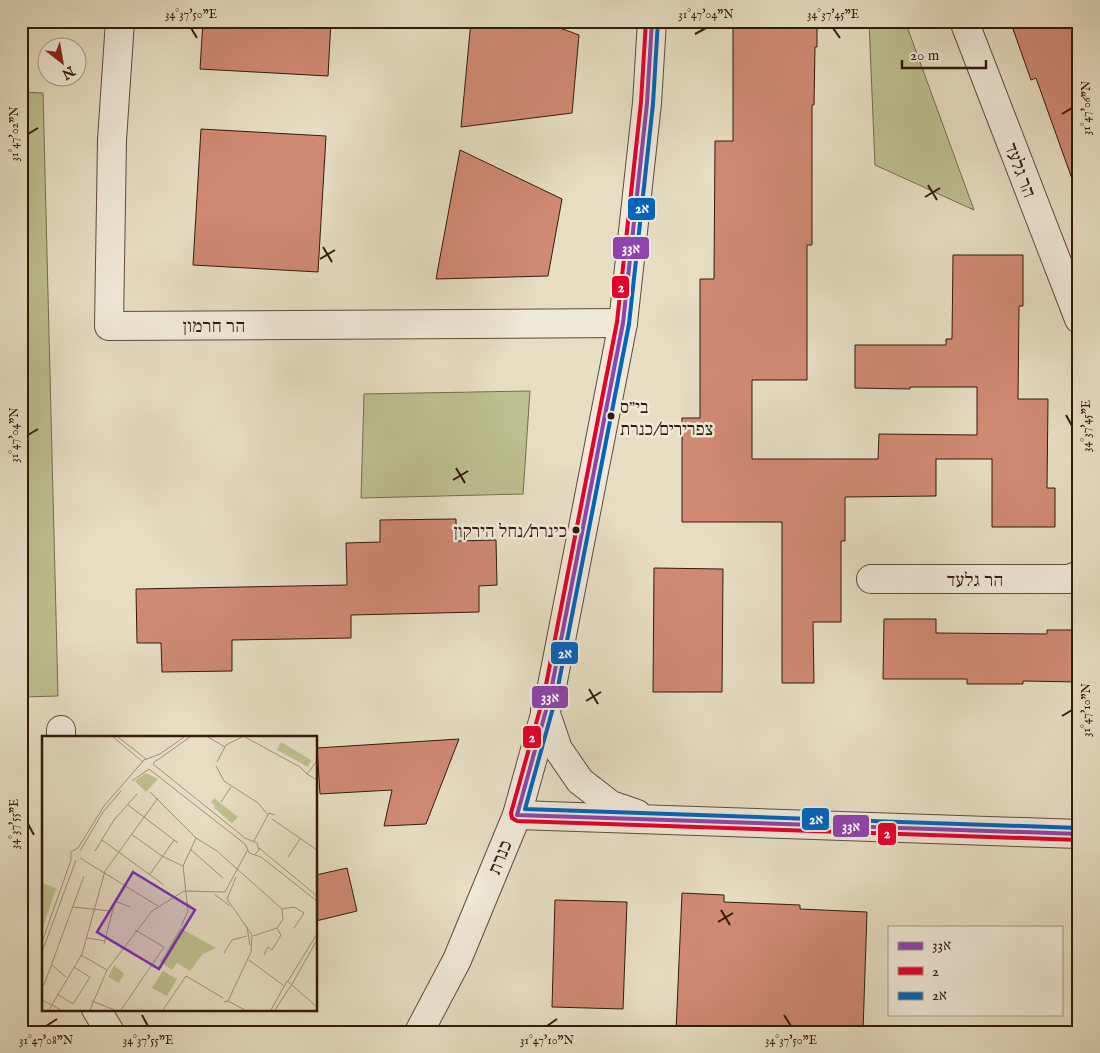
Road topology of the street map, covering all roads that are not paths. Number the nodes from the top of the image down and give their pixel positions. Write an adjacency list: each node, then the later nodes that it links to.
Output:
1 (120, 21): 5 (street, הר חרמון)
2 (652, 21): 5 (street, כנרת)
3 (964, 21): 4 (street, הר גלעד)
4 (1079, 319)
5 (623, 323): 8 (street, כנרת)
6 (1079, 575): 7 (street, הר גלעד)
7 (871, 579)
8 (545, 711): 9 (street, כנרת); 10 (street)
9 (517, 815): 10 (street); 14 (street, כנרת)
10 (653, 819): 11 (street)
11 (1079, 834)
12 (97, 1010): 13 (street)
13 (110, 1032)
14 (419, 1032)

